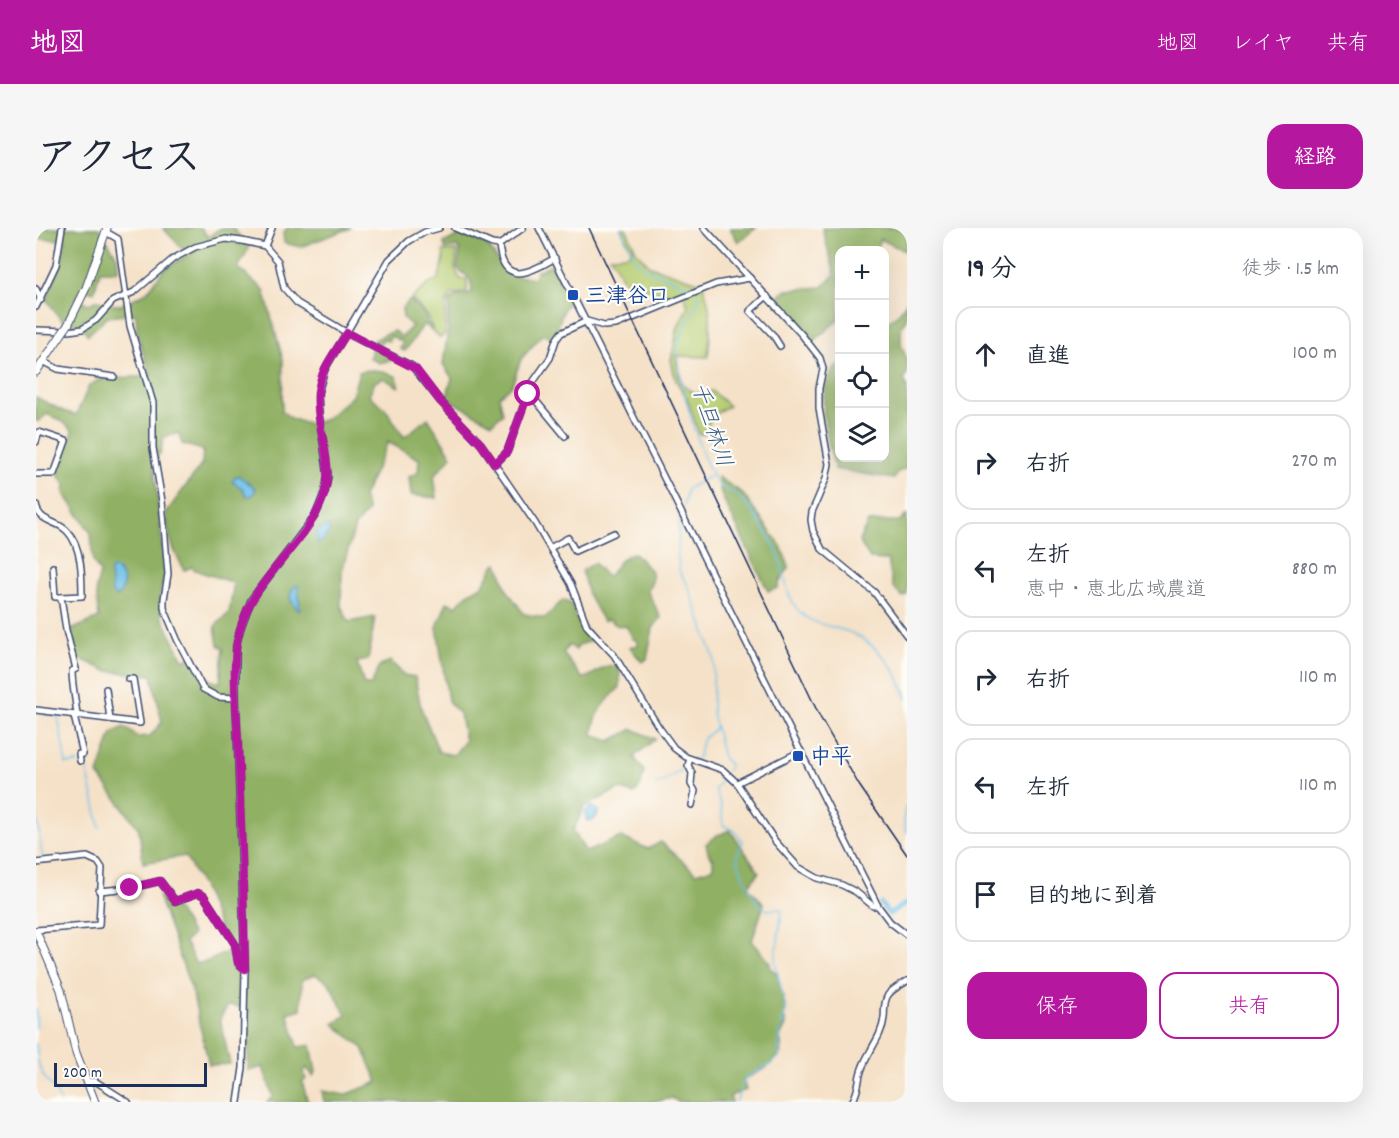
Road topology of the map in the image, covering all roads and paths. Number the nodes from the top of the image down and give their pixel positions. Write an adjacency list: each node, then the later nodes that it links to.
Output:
1 (62, 228): 16 (street)
2 (272, 228): 10 (street)
3 (438, 228): 20 (street)
4 (455, 228): 9 (street)
5 (523, 228): 9 (street)
6 (540, 228): 11 (street)
7 (704, 228): 12 (street)
8 (107, 230): 14 (street); 22 (main road, bridge)
9 (499, 245): 11 (street)
10 (265, 246): 14 (street); 20 (street)
11 (555, 258): 18 (street)
12 (750, 278): 15 (street); 18 (street)
13 (36, 289): 16 (street)
14 (126, 295): 19 (street); 38 (street)
15 (767, 296): 21 (street); 35 (street)
16 (41, 300): 17 (street)
17 (36, 307)
18 (587, 321): 25 (street); 42 (street)
19 (36, 330)
20 (347, 333): 28 (street); 38 (street)
21 (780, 346)
22 (43, 361): 23 (main road); 24 (street)
23 (36, 372)
24 (114, 377)
25 (528, 394): 26 (street); 28 (street)
26 (565, 436)
27 (36, 442): 29 (street)
28 (495, 464): 32 (street)
29 (36, 474)
30 (36, 505): 34 (street)
31 (614, 533): 32 (street)
32 (550, 548): 43 (street)
33 (53, 567): 34 (street)
34 (61, 597): 40 (street)
35 (907, 636)
36 (128, 679): 41 (street)
37 (106, 689): 41 (street)
38 (236, 698): 52 (street)
39 (36, 710): 40 (street)
40 (76, 716): 41 (street); 44 (street)
41 (110, 719)
42 (801, 751): 45 (street); 49 (street)
43 (690, 759): 45 (street); 46 (street)
44 (80, 761)
45 (737, 783): 49 (street)
46 (692, 805)
47 (36, 864): 48 (street)
48 (99, 891): 50 (street); 52 (street)
49 (878, 906): 51 (street)
50 (36, 931): 54 (main road)
51 (907, 935)
52 (245, 969): 57 (street)
53 (907, 981): 58 (street)
54 (87, 1082): 55 (main road); 56 (street)
55 (95, 1102)
56 (128, 1102)
57 (238, 1102)
58 (852, 1102)

